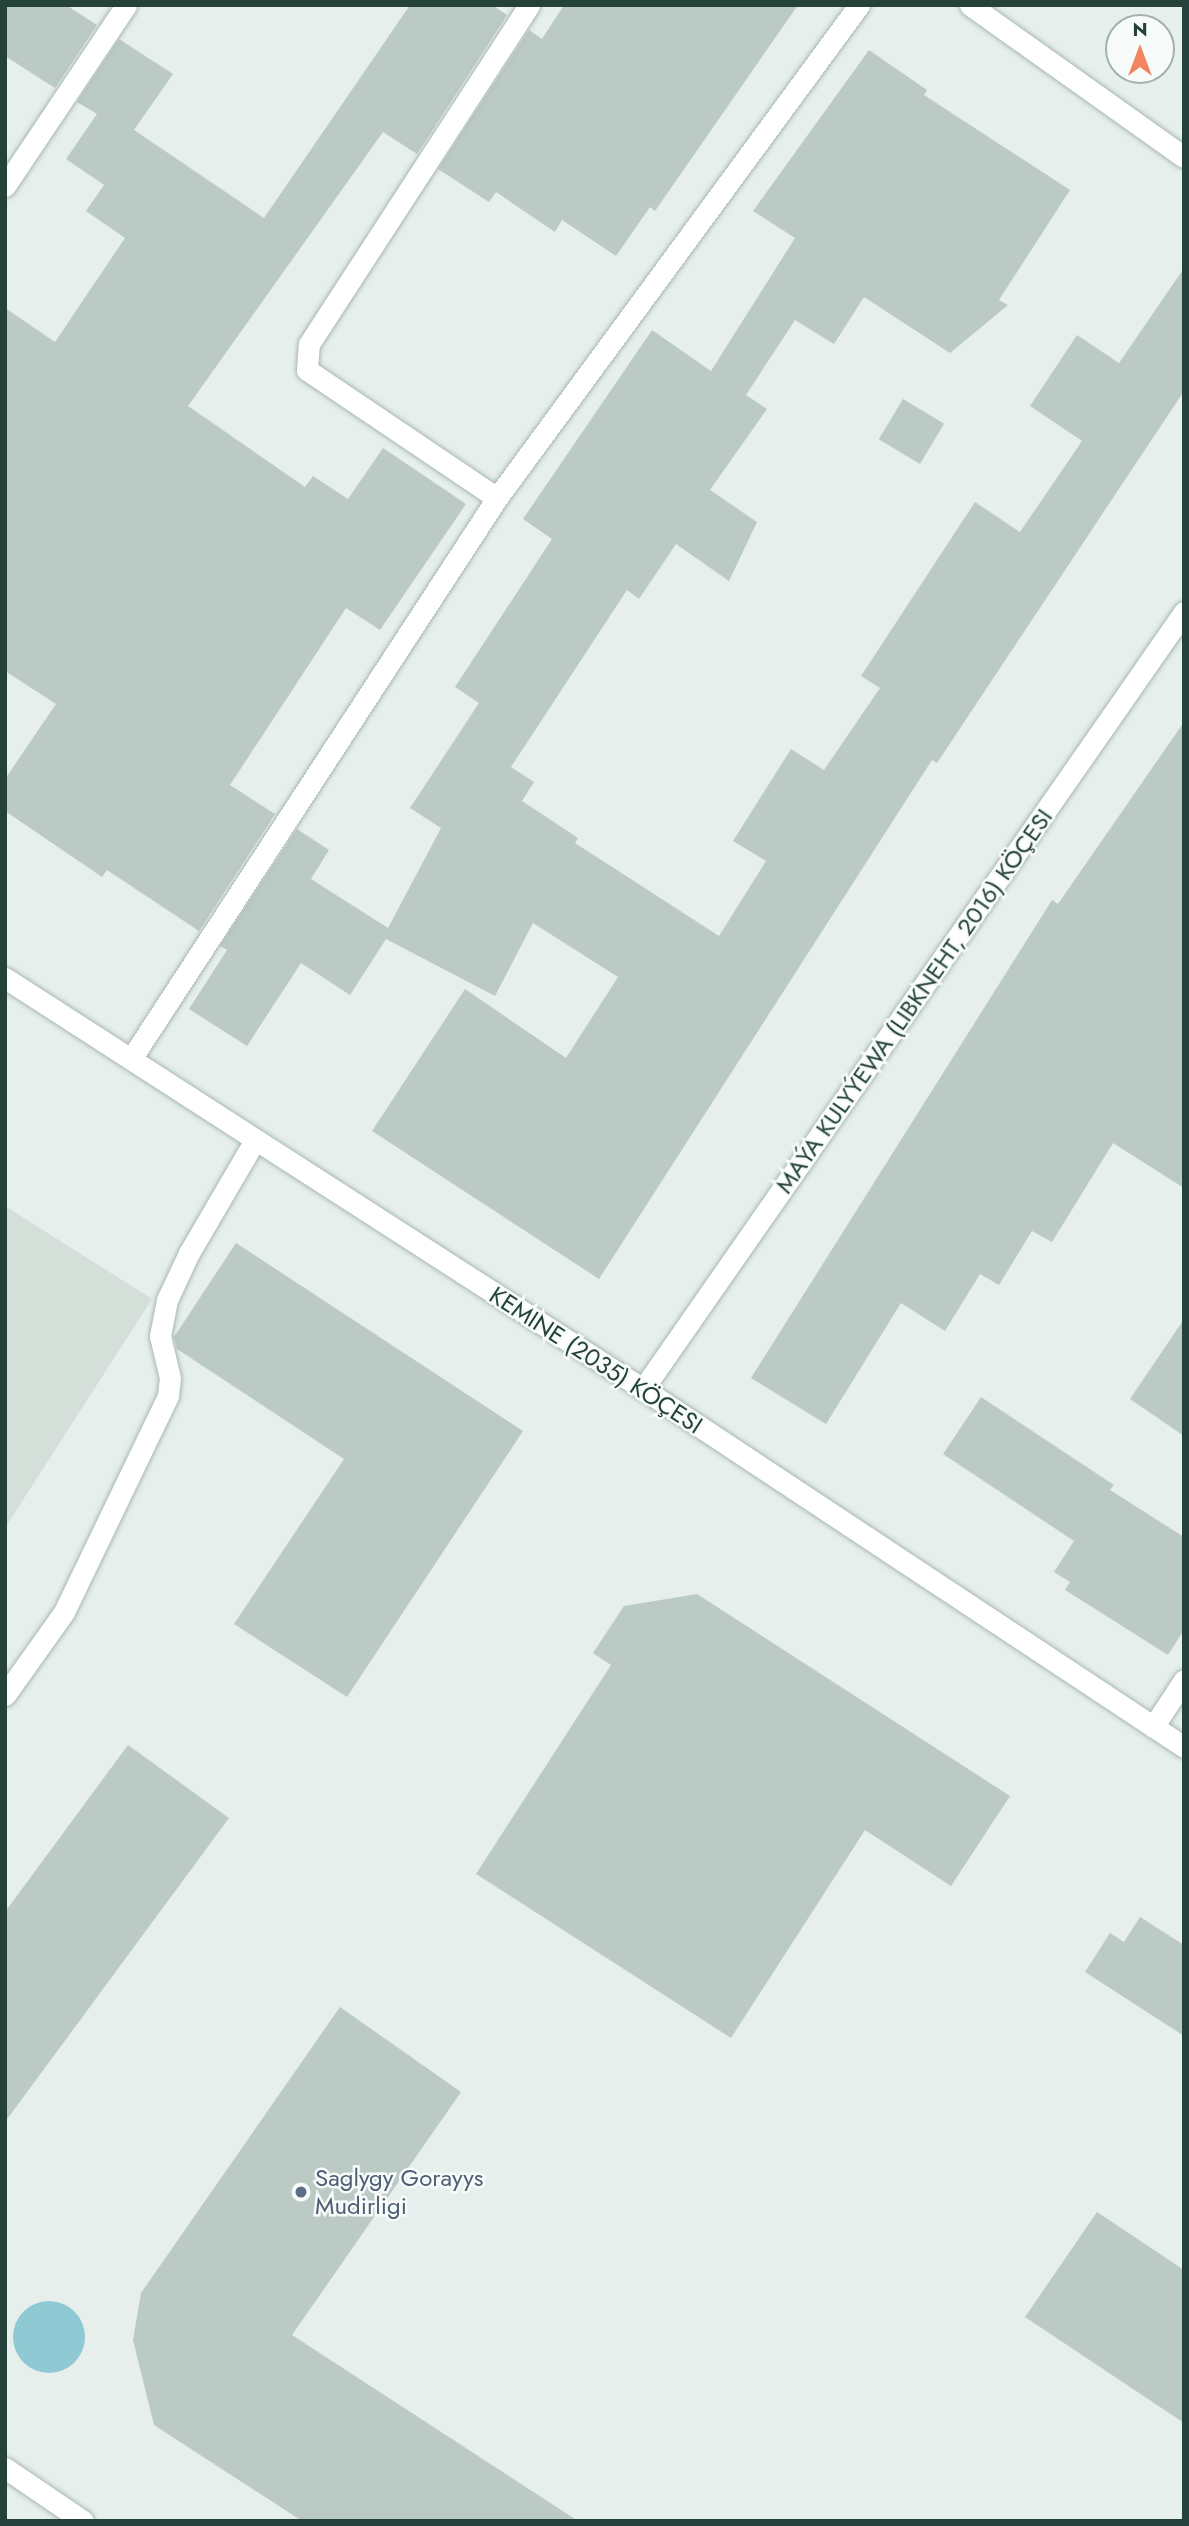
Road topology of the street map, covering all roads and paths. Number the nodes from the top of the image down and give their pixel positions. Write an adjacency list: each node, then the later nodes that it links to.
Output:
1 (126, 5): 6 (street)
2 (528, 5): 7 (street)
3 (859, 5): 7 (street)
4 (970, 5): 5 (street)
5 (1184, 157)
6 (5, 186)
7 (497, 498): 10 (street)
8 (1184, 612): 12 (street, MAÝA KULYÝEWA (LIBKNEHT, 2016) KÖÇESI)
9 (5, 978): 10 (street, KEMINE (2035) KÖÇESI)
10 (131, 1059): 11 (street, KEMINE (2035) KÖÇESI)
11 (256, 1140): 12 (street, KEMINE (2035) KÖÇESI); 14 (street)
12 (643, 1389): 15 (street, KEMINE (2035) KÖÇESI)
13 (1184, 1680): 15 (street)
14 (5, 1695)
15 (1153, 1727): 16 (street, KEMINE (2035) KÖÇESI)
16 (1184, 1747)
17 (5, 2468): 18 (street)
18 (83, 2521)

